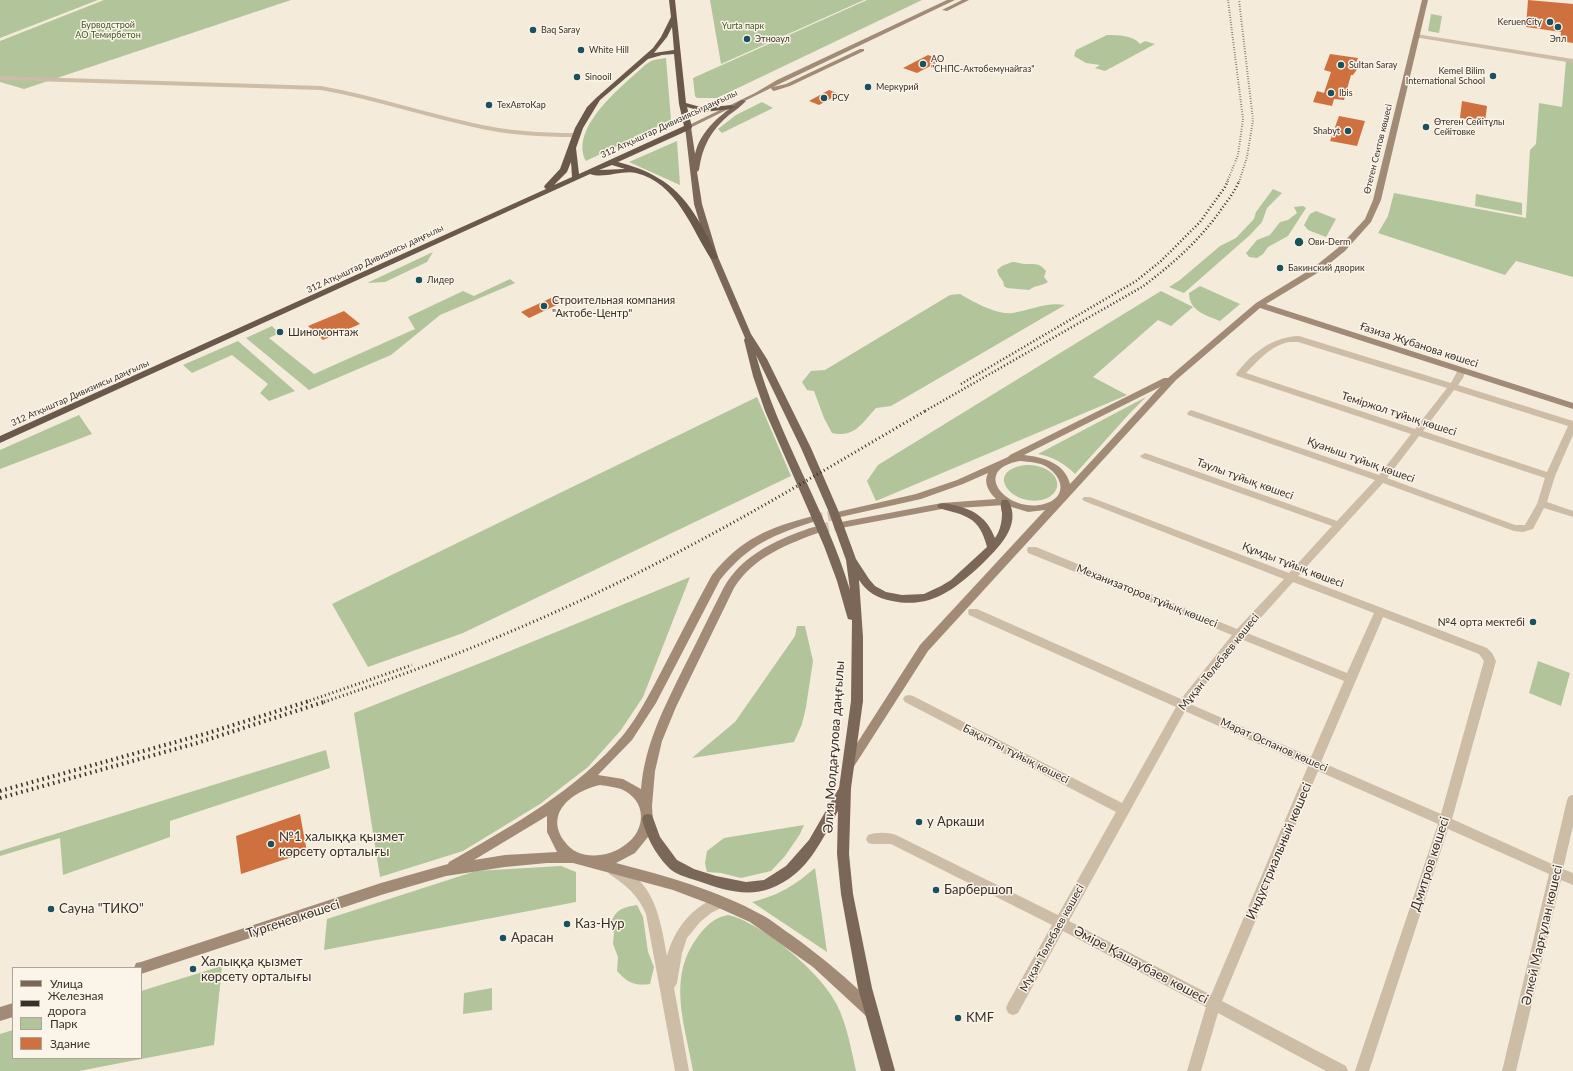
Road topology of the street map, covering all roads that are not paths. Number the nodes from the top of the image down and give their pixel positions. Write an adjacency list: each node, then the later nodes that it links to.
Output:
1 (672, 0): 5 (highway)
2 (952, 0): 7 (main road, 312 Атқыштар Дивизиясы даңғылы)
3 (966, 0): 8 (main road, 312 Атқыштар Дивизиясы даңғылы)
4 (1425, 0): 6 (main road, Өтеген Сеитов көшесі)
5 (673, 17): 9 (highway); 10 (highway)
6 (1416, 36): 11 (street); 29 (main road, Өтеген Сеитов көшесі)
7 (869, 39): 8 (main road); 12 (main road, 312 Атқыштар Дивизиясы даңғылы)
8 (878, 42): 13 (main road, 312 Атқыштар Дивизиясы даңғылы)
9 (677, 52): 10 (highway); 17 (highway)
10 (648, 57): 20 (highway)
11 (1573, 61)
12 (820, 62): 13 (main road); 15 (main road, 312 Атқыштар Дивизиясы даңғылы)
13 (830, 65): 15 (main road, 312 Атқыштар Дивизиясы даңғылы)
14 (0, 78): 20 (street)
15 (757, 94): 16 (main road, 312 Атқыштар Дивизиясы даңғылы)
16 (743, 101): 18 (main road, 312 Атқыштар Дивизиясы даңғылы); 26 (main road)
17 (683, 104): 18 (highway); 19 (highway)
18 (730, 107): 19 (main road, 312 Атқыштар Дивизиясы даңғылы)
19 (688, 127): 22 (highway, 312 Атқыштар Дивизиясы даңғылы); 26 (main road)
20 (576, 135): 21 (highway)
21 (573, 148): 25 (highway); 27 (highway)
22 (612, 162): 23 (highway); 24 (highway, 312 Атқыштар Дивизиясы даңғылы)
23 (637, 171): 24 (highway); 28 (highway)
24 (586, 174): 25 (highway, 312 Атқыштар Дивизиясы даңғылы)
25 (576, 178): 27 (highway, 312 Атқыштар Дивизиясы даңғылы)
26 (694, 182): 28 (main road)
27 (544, 192): 38 (highway, 312 Атқыштар Дивизиясы даңғылы)
28 (714, 257): 30 (main road)
29 (1259, 305): 31 (main road, Ғазиза Жұбанова көшесі); 32 (main road, Өтеген Сеитов көшесі)
30 (747, 334): 49 (main road); 51 (main road)
31 (1462, 370): 33 (street, Мұқан Төлебаев көшесі); 34 (main road, Ғазиза Жұбанова көшесі)
32 (1173, 378): 40 (main road); 44 (main road)
33 (1453, 386): 36 (street); 37 (street, Мұқан Төлебаев көшесі); 37 (street, Теміржол тұйық көшесі)
34 (1573, 406)
35 (1191, 412): 43 (street, Қуаныш тұйық көшесі)
36 (1573, 424): 42 (street)
37 (1418, 432): 42 (street, Теміржол тұйық көшесі); 43 (street, Мұқан Төлебаев көшесі)
38 (0, 440)
39 (1145, 456): 53 (street, Таулы тұйық көшесі)
40 (1006, 461): 41 (main road); 44 (main road)
41 (996, 466): 46 (main road); 49 (main road)
42 (1550, 476): 47 (street)
43 (1381, 479): 47 (street, Қуаныш тұйық көшесі); 53 (street, Мұқан Төлебаев көшесі)
44 (1061, 499): 46 (main road); 68 (main road)
45 (1087, 499): 58 (street, Құмды тұйық көшесі)
46 (1005, 502): 48 (main road); 55 (main road)
47 (1542, 504): 50 (street)
48 (942, 506): 52 (main road); 55 (main road)
49 (835, 512): 57 (main road)
50 (1573, 514)
51 (814, 516): 62 (main road); 70 (main road)
52 (841, 525)
53 (1338, 525): 58 (street, Мұқан Төлебаев көшесі)
54 (819, 529): 73 (main road)
55 (992, 548): 57 (main road)
56 (1032, 550): 61 (street, Механизаторов тұйық көшесі)
57 (851, 560): 62 (main road)
58 (1292, 577): 59 (street, Құмды тұйық көшесі); 61 (street, Мұқан Төлебаев көшесі)
59 (1380, 611): 63 (street, Құмды тұйық көшесі); 64 (street, Индустриальный көшесі)
60 (974, 612): 66 (street, Марат Оспанов көшесі)
61 (1240, 634): 64 (street, Механизаторов тұйық көшесі); 66 (street, Мұқан Төлебаев көшесі)
62 (858, 637): 68 (main road, Әлия Молдағұлова даңғылы)
63 (1488, 656): 76 (street, Дмитров көшесі)
64 (1350, 679): 67 (street, Индустриальный көшесі)
65 (909, 699): 74 (street, Бақытты тұйық көшесі)
66 (1183, 705): 67 (street, Марат Оспанов көшесі); 74 (street, Мұқан Төлебаев көшесі)
67 (1316, 763): 76 (street, Марат Оспанов көшесі); 87 (street, Индустриальный көшесі)
68 (848, 767): 69 (main road, Әлия Молдағұлова даңғылы)
69 (845, 788): 75 (main road); 91 (main road, Әлия Молдағұлова даңғылы)
70 (572, 790): 71 (main road); 73 (main road)
71 (561, 800): 78 (main road); 81 (main road)
72 (1573, 800): 82 (street, Әлкей Марғұлан көшесі)
73 (646, 806): 75 (main road)
74 (1124, 810): 85 (street, Мұқан Төлебаев көшесі)
75 (648, 819): 79 (main road)
76 (1445, 821): 82 (street, Марат Оспанов көшесі); 97 (street, Дмитров көшесі)
77 (872, 839): 85 (street, Әміре Қашаубаев көшесі)
78 (573, 858): 79 (main road); 81 (main road)
79 (588, 861): 80 (main road)
80 (610, 867): 84 (main road); 88 (street)
81 (446, 870): 86 (main road, Тургенев көшесі)
82 (1557, 872): 83 (street, Марат Оспанов көшесі); 98 (street, Әлкей Марғұлан көшесі)
83 (1573, 879)
84 (720, 902): 88 (street); 91 (main road)
85 (1061, 923): 87 (street, Әміре Қашаубаев көшесі); 89 (street, Мұқан Төлебаев көшесі)
86 (142, 968)
87 (1214, 1004): 95 (street, Индустриальный көшесі); 96 (street, Әміре Қашаубаев көшесі)
88 (670, 1007): 93 (street)
89 (1013, 1008)
90 (12, 1010): 92 (main road)
91 (871, 1011): 94 (main road, Әлия Молдағұлова даңғылы)
92 (0, 1014)
93 (682, 1071)
94 (888, 1071)
95 (1194, 1071)
96 (1341, 1071)
97 (1362, 1071)
98 (1509, 1071)

